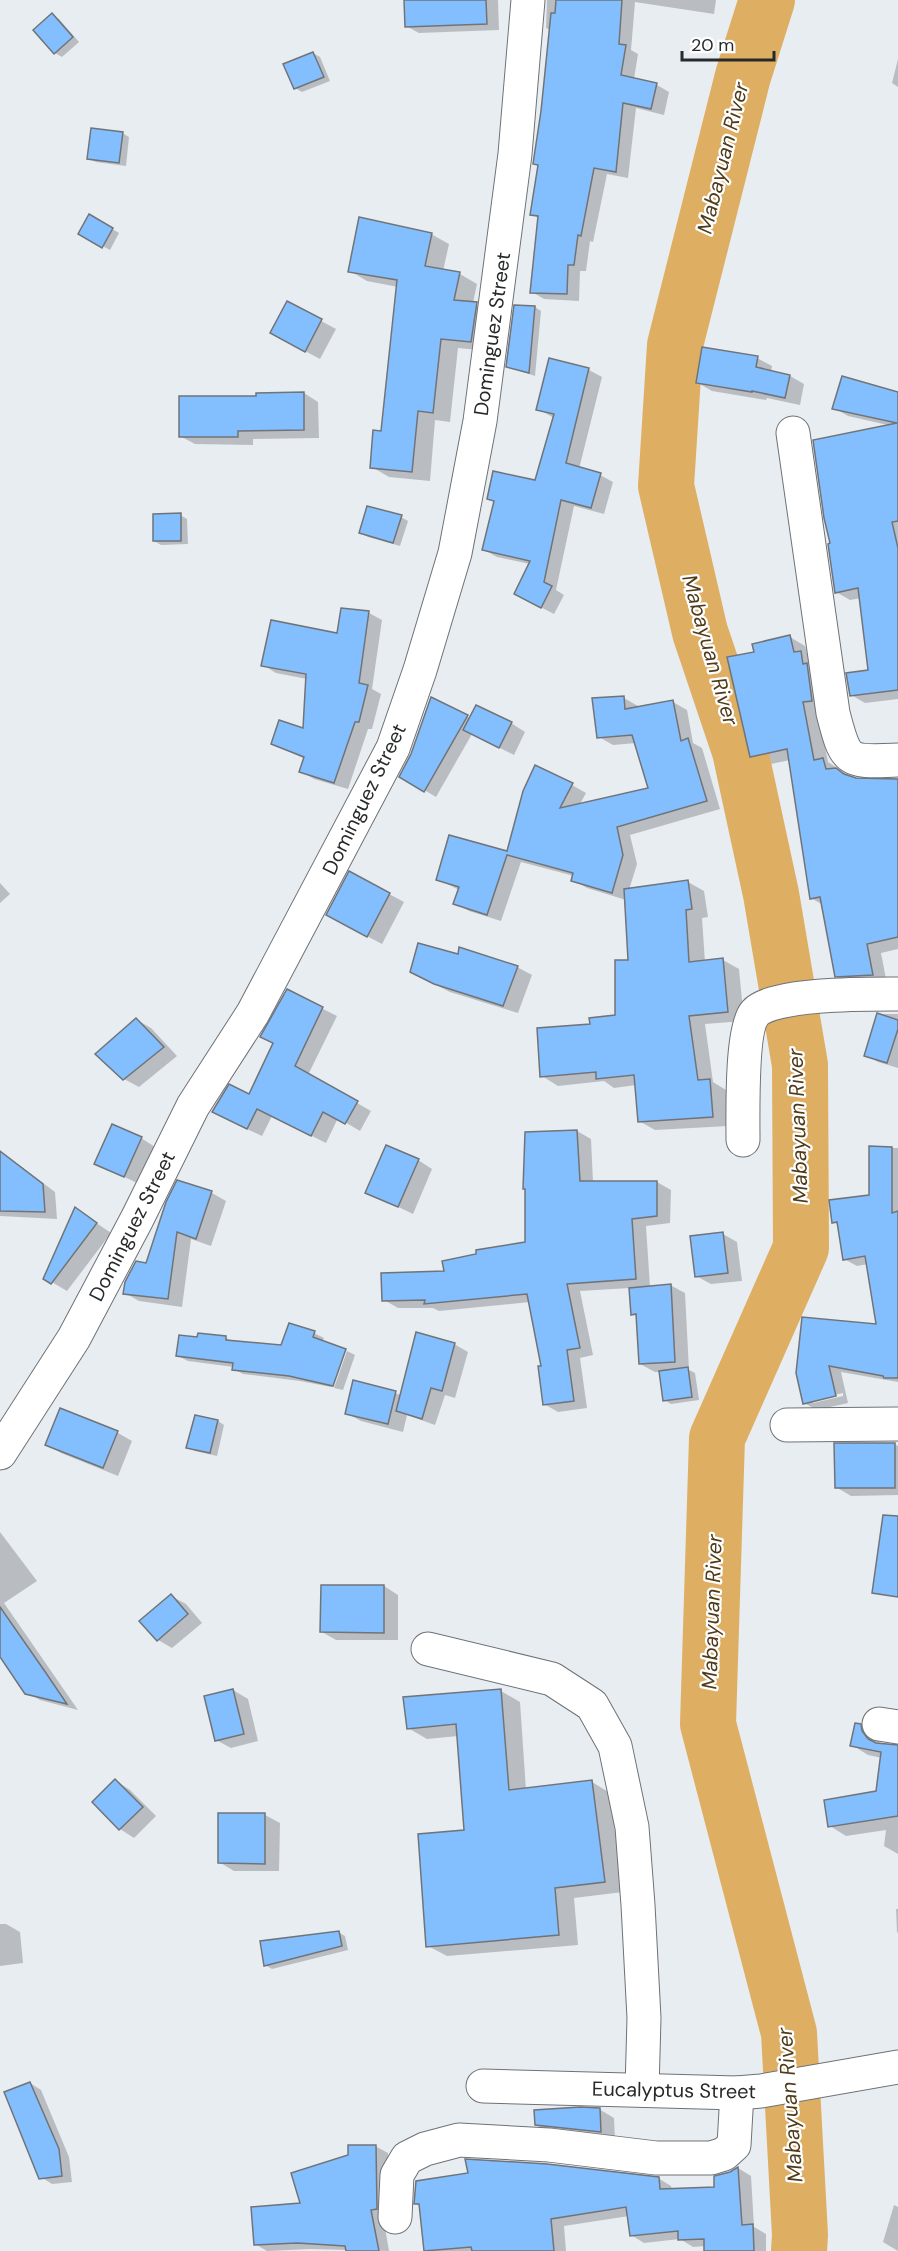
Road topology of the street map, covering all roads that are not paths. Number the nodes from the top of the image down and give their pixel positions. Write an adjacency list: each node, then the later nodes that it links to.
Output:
1 (528, 0): 8 (street, Dominguez Street)
2 (793, 433): 3 (street)
3 (898, 760)
4 (898, 994): 5 (street)
5 (743, 1140)
6 (898, 1424): 7 (street)
7 (787, 1425)
8 (0, 1453)
9 (429, 1650): 12 (street)
10 (883, 2071): 13 (street, Eucalyptus Street)
11 (483, 2086): 12 (street, Eucalyptus Street)
12 (642, 2090): 13 (street, Eucalyptus Street)
13 (749, 2092): 14 (street)
14 (394, 2217)

